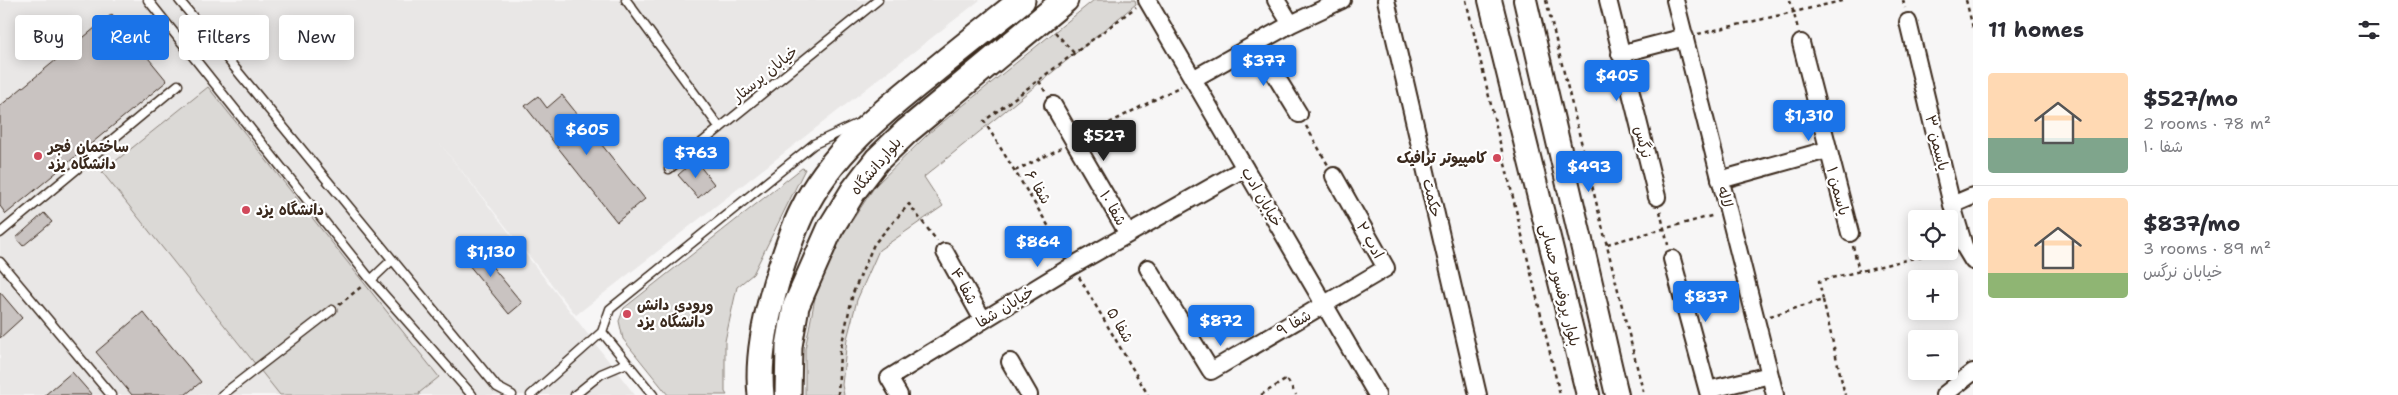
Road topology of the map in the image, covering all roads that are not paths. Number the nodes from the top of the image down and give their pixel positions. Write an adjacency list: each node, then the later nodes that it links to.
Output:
1 (148, 0): 44 (lane)
2 (179, 0): 40 (lane)
3 (626, 0): 26 (lane)
4 (878, 0): 26 (lane, خیابان پرستار)
5 (1022, 0): 24 (main road, بلواردانشگاه)
6 (1065, 0): 62 (main road, بلواردانشگاه)
7 (1276, 0): 16 (street)
8 (1342, 0): 16 (street)
9 (1386, 0): 66 (street, حکمت)
10 (1490, 0): 67 (main road, بلوار پروفسور حسابی)
11 (1524, 0): 68 (main road, بلوار پروفسور حسابی)
12 (1608, 0): 20 (street, نرگس)
13 (1675, 0): 17 (street, لاله)
14 (1142, 3): 21 (street, خیابان ادب)
15 (1908, 22): 34 (street, یاسمن ۳)
16 (1291, 24): 19 (street)
17 (1685, 37): 20 (street); 31 (street, لاله)
18 (1802, 43): 27 (street, یاسمن ۱)
19 (1256, 44): 21 (street); 25 (street)
20 (1620, 54): 33 (street, نرگس)
21 (1193, 79): 28 (street, خیابان ادب)
22 (178, 85): 35 (lane)
23 (1054, 105): 37 (street, شفا ۱۰)
24 (884, 111): 48 (lane); 61 (main road, بلواردانشگاه)
25 (1299, 114)
26 (720, 128): 29 (lane, خیابان پرستار)
27 (1827, 150): 31 (street, یاسمن ۱); 36 (street, یاسمن ۱)
28 (1245, 168): 37 (street, خیابان شفا); 45 (street, خیابان ادب)
29 (669, 169)
30 (1334, 176): 45 (street, ادب ۲)
31 (1720, 180): 52 (street, لاله)
32 (1973, 196): 34 (street)
33 (1657, 197)
34 (1952, 206): 41 (street, یاسمن ۳)
35 (0, 232)
36 (1850, 233)
37 (1128, 234): 47 (street, خیابان شفا)
38 (945, 252): 47 (street, شفا ۴)
39 (1672, 259): 53 (street)
40 (392, 260): 44 (lane); 57 (lane)
41 (1973, 261)
42 (0, 262): 54 (lane)
43 (1148, 268): 45 (street, شفا ۹)
44 (370, 280): 56 (lane)
45 (1324, 305): 65 (street, خیابان ادب)
46 (332, 310): 55 (lane)
47 (984, 320): 63 (street, خیابان شفا)
48 (602, 332): 49 (lane); 58 (lane)
49 (627, 362): 59 (lane); 60 (lane)
50 (1010, 362): 64 (street)
51 (1973, 372): 70 (street)
52 (1770, 375): 53 (street); 69 (street, لاله)
53 (1709, 393)
54 (111, 395)
55 (222, 395)
56 (472, 395)
57 (512, 395)
58 (531, 395)
59 (575, 395)
60 (653, 395)
61 (760, 395)
62 (788, 395)
63 (899, 395)
64 (1028, 395)
65 (1377, 395)
66 (1478, 395)
67 (1588, 395)
68 (1617, 395)
69 (1775, 395)
70 (1944, 395)

